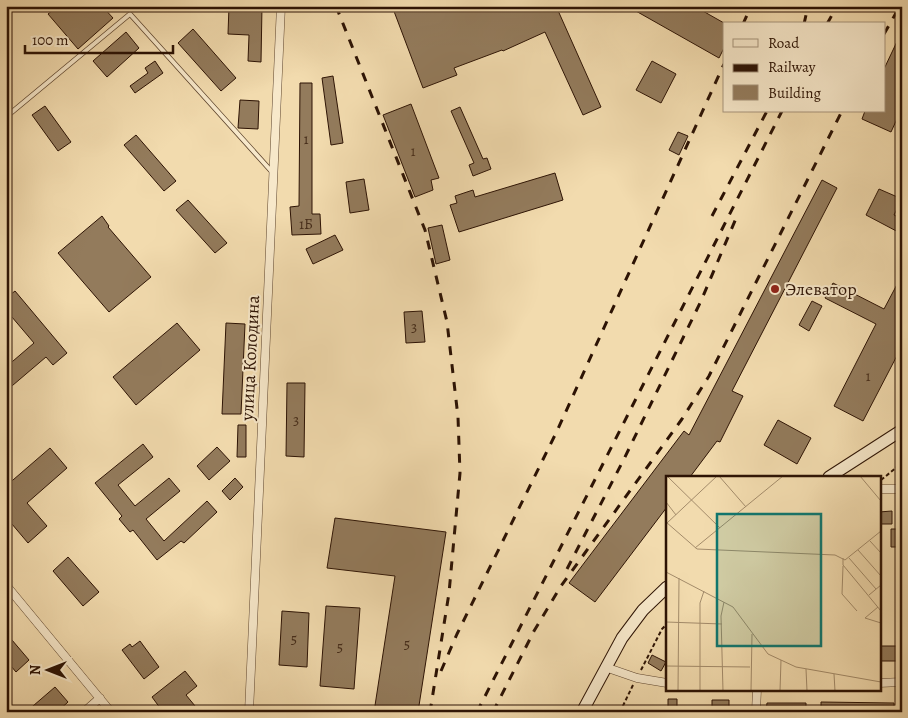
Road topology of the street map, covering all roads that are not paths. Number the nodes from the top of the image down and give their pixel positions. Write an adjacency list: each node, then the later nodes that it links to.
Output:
1 (281, 6): 3 (street, улица Колодина)
2 (6, 117): 3 (lane)
3 (273, 173): 18 (street, улица Колодина)
4 (902, 430): 5 (main road)
5 (831, 476)
6 (880, 489): 7 (street)
7 (902, 489)
8 (6, 585): 15 (street)
9 (666, 588): 10 (main road)
10 (605, 667): 13 (street); 19 (main road)
11 (902, 682): 12 (street)
12 (880, 683)
13 (666, 684)
14 (757, 690): 20 (street)
15 (100, 698): 16 (street); 17 (street)
16 (84, 712)
17 (111, 712)
18 (249, 712)
19 (582, 712)
20 (756, 712)

